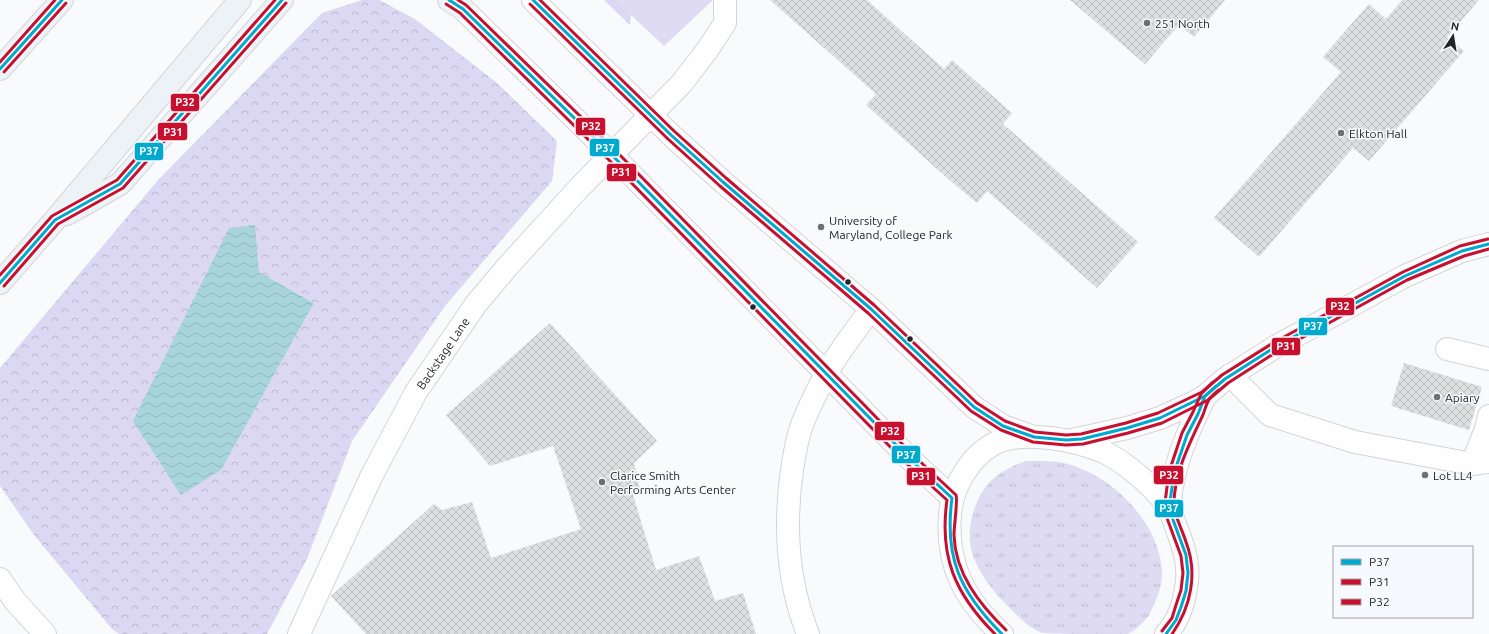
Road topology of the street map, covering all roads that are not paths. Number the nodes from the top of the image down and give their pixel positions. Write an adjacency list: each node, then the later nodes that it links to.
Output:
1 (62, 0): 7 (main road)
2 (240, 0): 10 (main road)
3 (282, 0): 10 (main road)
4 (533, 0): 8 (street)
5 (726, 0): 8 (street, Backstage Lane)
6 (456, 3): 9 (street)
7 (0, 69)
8 (650, 115): 9 (street, Backstage Lane); 13 (street)
9 (612, 155): 16 (street); 27 (street, Backstage Lane)
10 (55, 220): 12 (main road)
11 (1489, 244): 17 (street)
12 (0, 283)
13 (871, 309): 16 (street); 20 (street)
14 (1446, 349): 15 (street)
15 (1489, 359)
16 (826, 374): 23 (street); 28 (street)
17 (1230, 375): 18 (street); 22 (street)
18 (1205, 396): 21 (street); 24 (street)
19 (1489, 416): 22 (street)
20 (1034, 437): 21 (street); 23 (street)
21 (1066, 440): 24 (street)
22 (1481, 463)
23 (952, 498): 29 (street)
24 (1169, 509): 30 (street)
25 (0, 579): 26 (street)
26 (45, 634)
27 (299, 634)
28 (808, 634)
29 (1002, 634)
30 (1166, 634)

